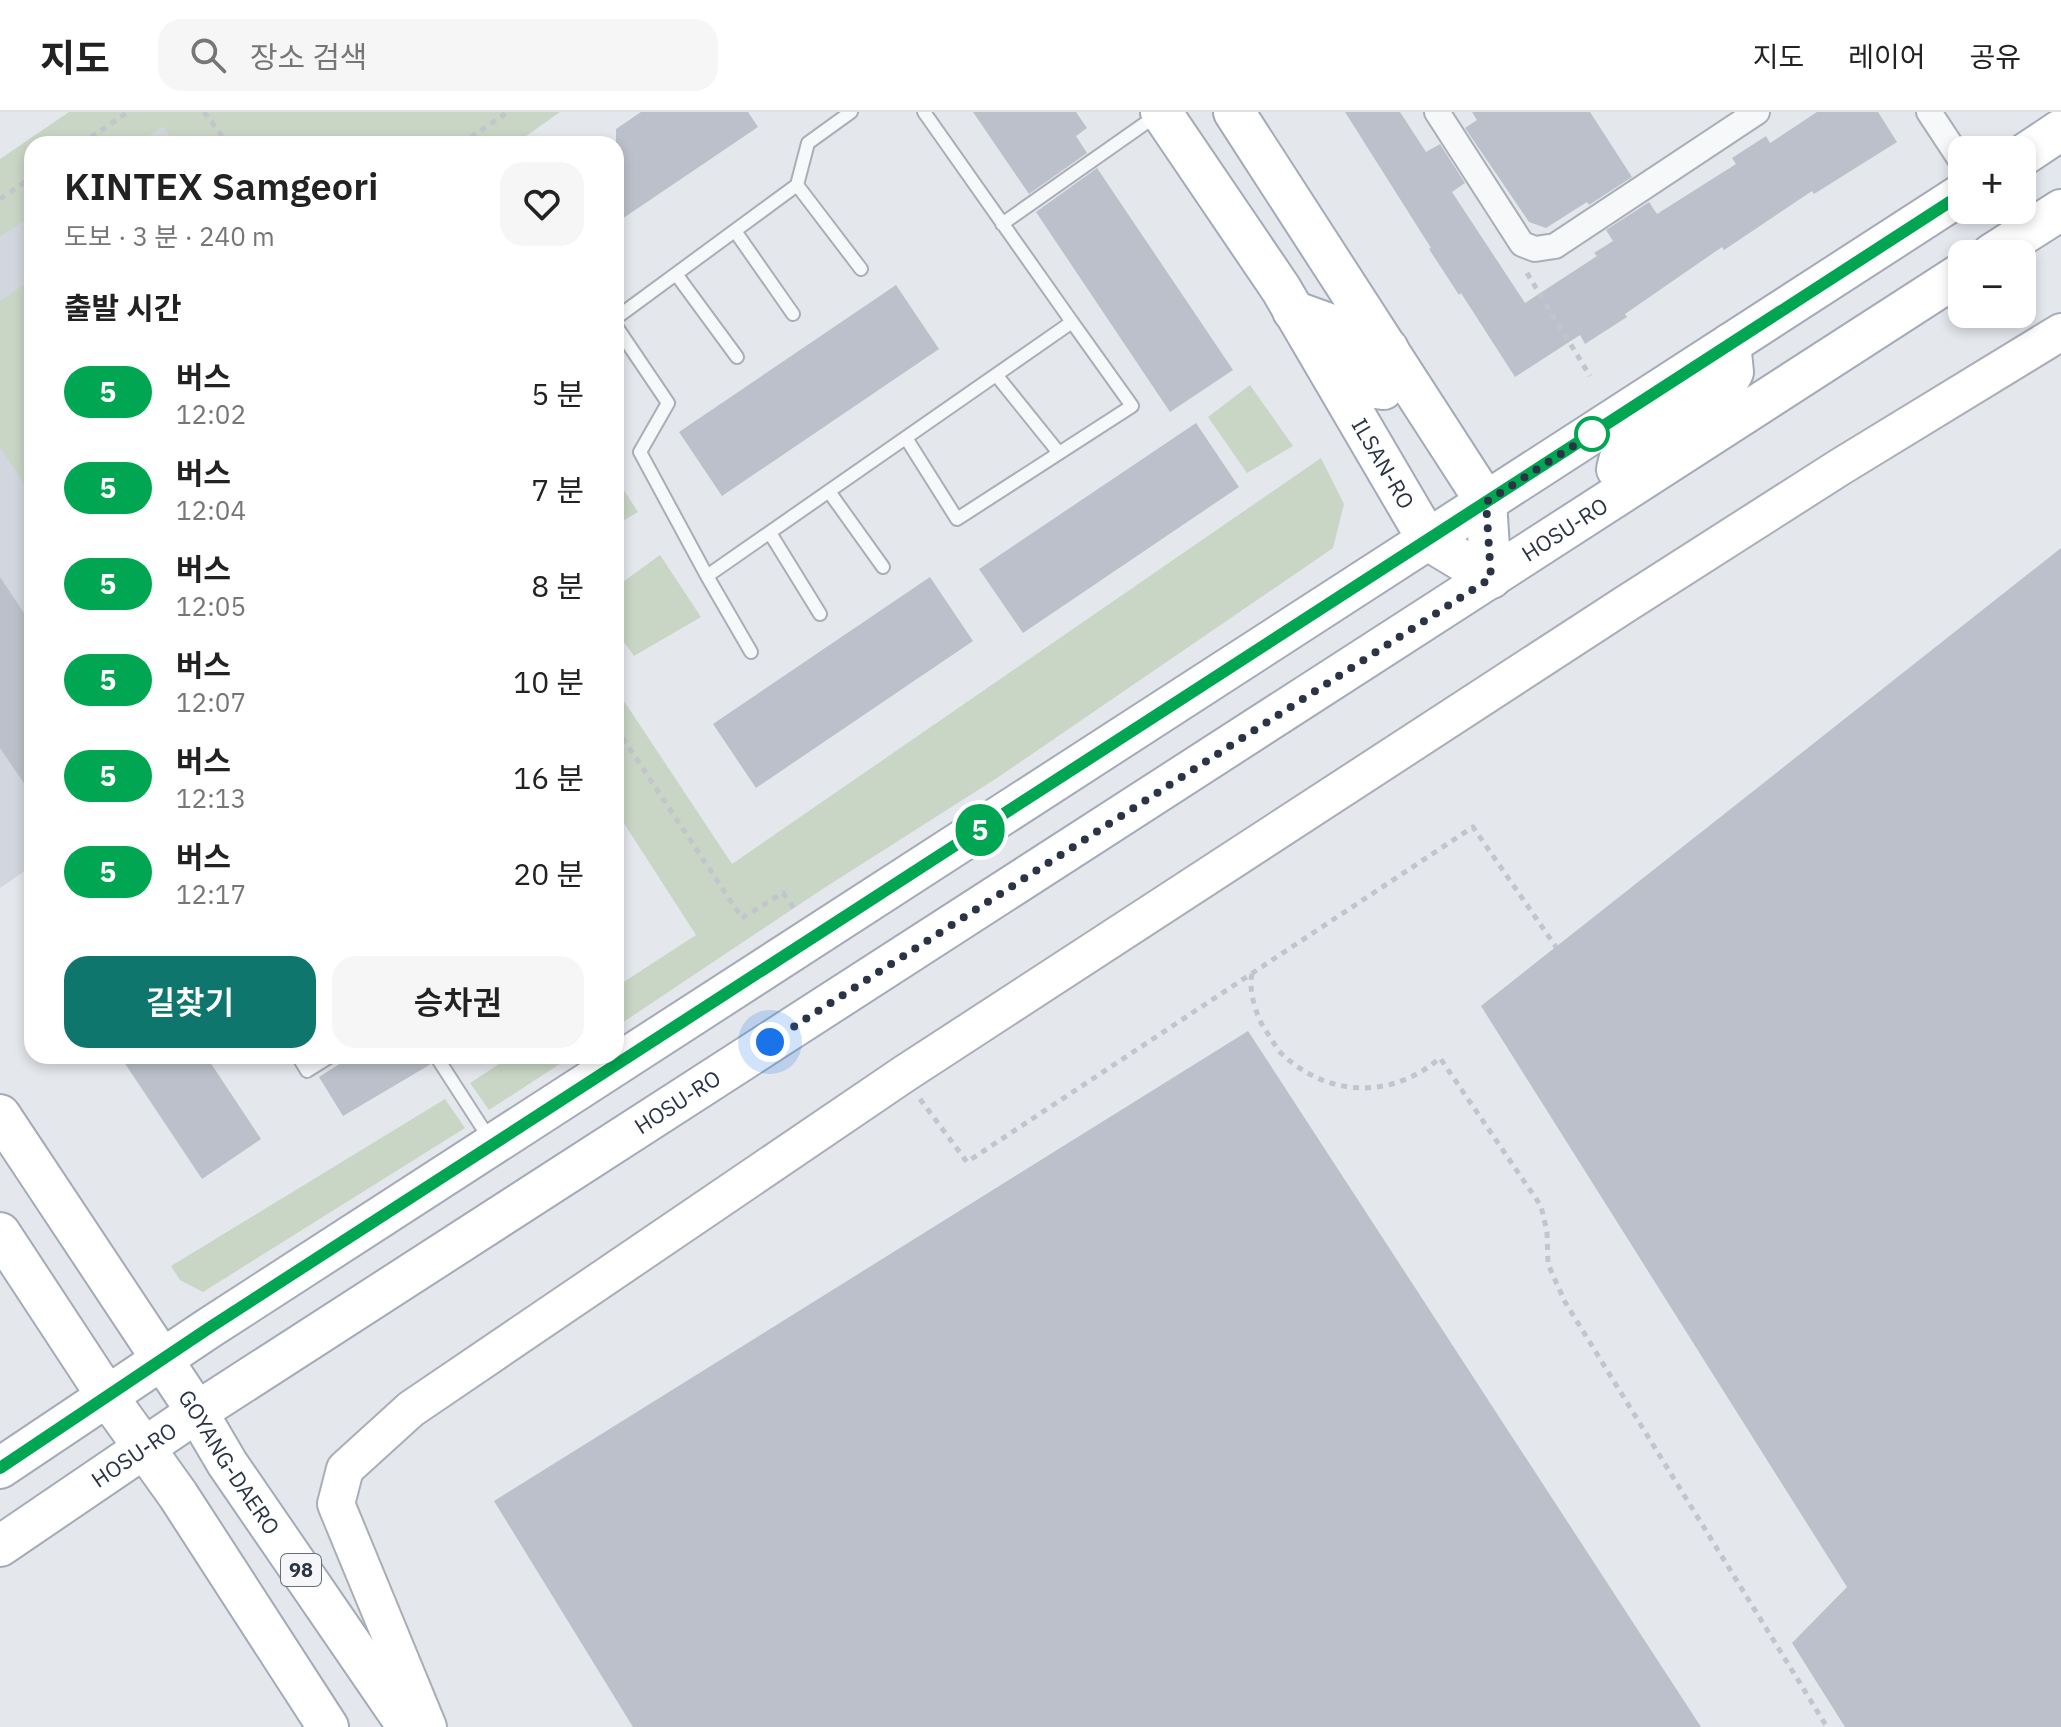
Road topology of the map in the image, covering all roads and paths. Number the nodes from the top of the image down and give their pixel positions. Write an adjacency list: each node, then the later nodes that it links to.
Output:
1 (128, 112): 12 (path)
2 (204, 112): 13 (path)
3 (508, 112): 14 (path)
4 (851, 112): 18 (lane)
5 (924, 112): 22 (lane)
6 (1162, 112): 22 (lane); 29 (main road, ILSAN-RO)
7 (1234, 112): 36 (main road)
8 (1437, 112): 25 (street)
9 (1757, 112): 25 (street)
10 (1929, 112): 15 (street)
11 (2061, 130): 16 (main road)
12 (93, 136)
13 (222, 136)
14 (473, 136)
15 (1948, 141)
16 (2036, 147)
17 (24, 182): 19 (path)
18 (797, 185): 23 (lane); 26 (lane)
19 (0, 199)
20 (1948, 203): 35 (main road)
21 (2057, 213): 24 (main road)
22 (1002, 224): 32 (lane)
23 (735, 231): 27 (lane); 31 (lane)
24 (2014, 240)
25 (1535, 249): 39 (path)
26 (861, 269)
27 (676, 274): 30 (lane); 37 (lane)
28 (1948, 282): 42 (main road, HOSU-RO)
29 (1293, 311): 36 (main road); 46 (main road, ILSAN-RO)
30 (624, 312)
31 (793, 314)
32 (1072, 322): 38 (lane); 41 (lane)
33 (2061, 332): 73 (main road)
34 (624, 338): 48 (lane)
35 (1730, 344): 42 (main road); 44 (main road)
36 (1388, 349): 44 (main road)
37 (737, 357)
38 (997, 376): 40 (lane); 41 (lane)
39 (1590, 376)
40 (906, 438): 41 (lane); 43 (lane)
41 (1059, 453)
42 (1644, 477): 49 (main road, HOSU-RO)
43 (830, 493): 45 (lane); 47 (lane)
44 (1486, 502): 46 (main road); 49 (main road)
45 (770, 533): 48 (lane); 50 (lane)
46 (1428, 540): 49 (main road, ILSAN-RO); 56 (main road)
47 (883, 567)
48 (707, 576): 51 (lane)
49 (1491, 578): 67 (main road, HOSU-RO)
50 (820, 614)
51 (751, 652)
52 (624, 740): 53 (path)
53 (799, 915)
54 (1556, 947): 55 (path)
55 (1252, 974): 61 (path); 74 (path)
56 (624, 1059)
57 (303, 1064): 58 (lane)
58 (318, 1064)
59 (441, 1064): 63 (lane)
60 (617, 1064): 63 (main road)
61 (920, 1098)
62 (0, 1115): 65 (main road, GOYANG-DAERO / 98)
63 (493, 1144): 65 (main road)
64 (0, 1233): 66 (main road)
65 (161, 1360): 66 (main road); 67 (main road, GOYANG-DAERO / 98)
66 (107, 1396): 68 (main road); 69 (main road)
67 (197, 1412): 68 (main road, HOSU-RO); 72 (main road, GOYANG-DAERO / 98)
68 (146, 1447): 70 (main road, HOSU-RO); 71 (main road)
69 (0, 1468)
70 (0, 1546)
71 (328, 1727)
72 (408, 1727)
73 (428, 1727)
74 (1827, 1727)

